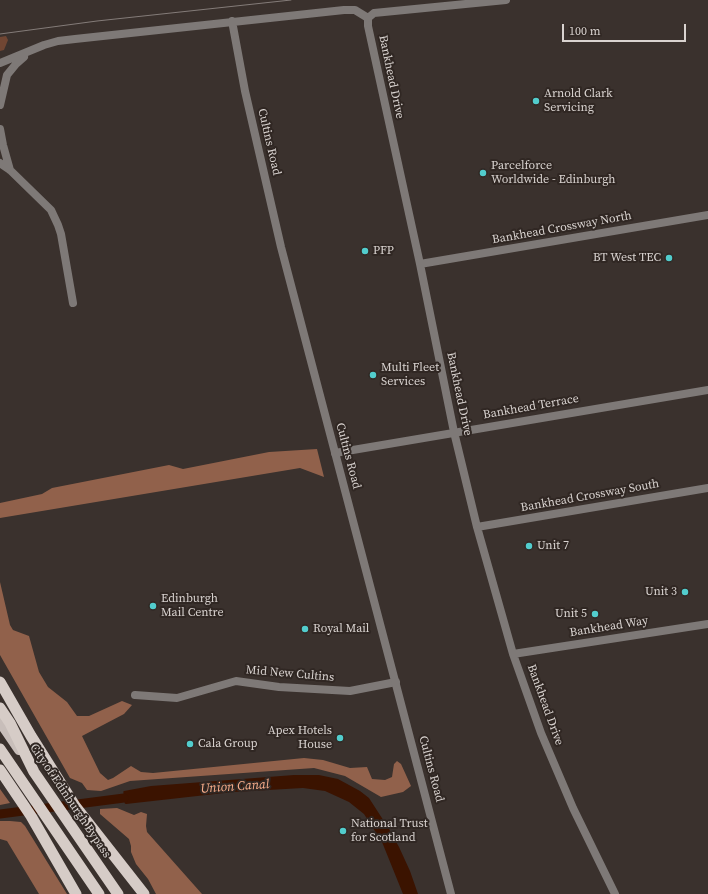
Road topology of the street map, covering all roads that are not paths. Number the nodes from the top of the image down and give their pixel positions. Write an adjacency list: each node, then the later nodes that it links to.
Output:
1 (506, 0): 2 (street)
2 (368, 18): 3 (street); 11 (street, Bankhead Drive)
3 (232, 21): 4 (street); 15 (street, Cultins Road)
4 (32, 51): 5 (street); 6 (street)
5 (0, 63)
6 (0, 105)
7 (0, 129): 9 (street)
8 (0, 164): 9 (street)
9 (10, 170): 12 (street)
10 (708, 215): 11 (street, Bankhead Crossway North)
11 (420, 264): 14 (street, Bankhead Drive)
12 (72, 303)
13 (708, 390): 14 (street, Bankhead Terrace)
14 (454, 432): 15 (street, Bankhead Terrace); 17 (street, Bankhead Drive)
15 (335, 453): 21 (street, Cultins Road)
16 (708, 488): 17 (street, Bankhead Crossway South)
17 (476, 527): 19 (street, Bankhead Drive)
18 (708, 624): 19 (street, Bankhead Way)
19 (513, 654): 33 (street, Bankhead Drive)
20 (0, 682): 31 (highway)
21 (396, 682): 22 (street, Mid New Cultins); 32 (street, Cultins Road)
22 (135, 696)
23 (0, 708): 27 (highway)
24 (0, 722): 27 (main road, City of Edinburgh Bypass)
25 (0, 749): 29 (highway)
26 (0, 770): 28 (highway)
27 (34, 772): 30 (highway, City of Edinburgh Bypass)
28 (76, 894)
29 (99, 894)
30 (118, 894)
31 (144, 894)
32 (451, 894)
33 (615, 894)

